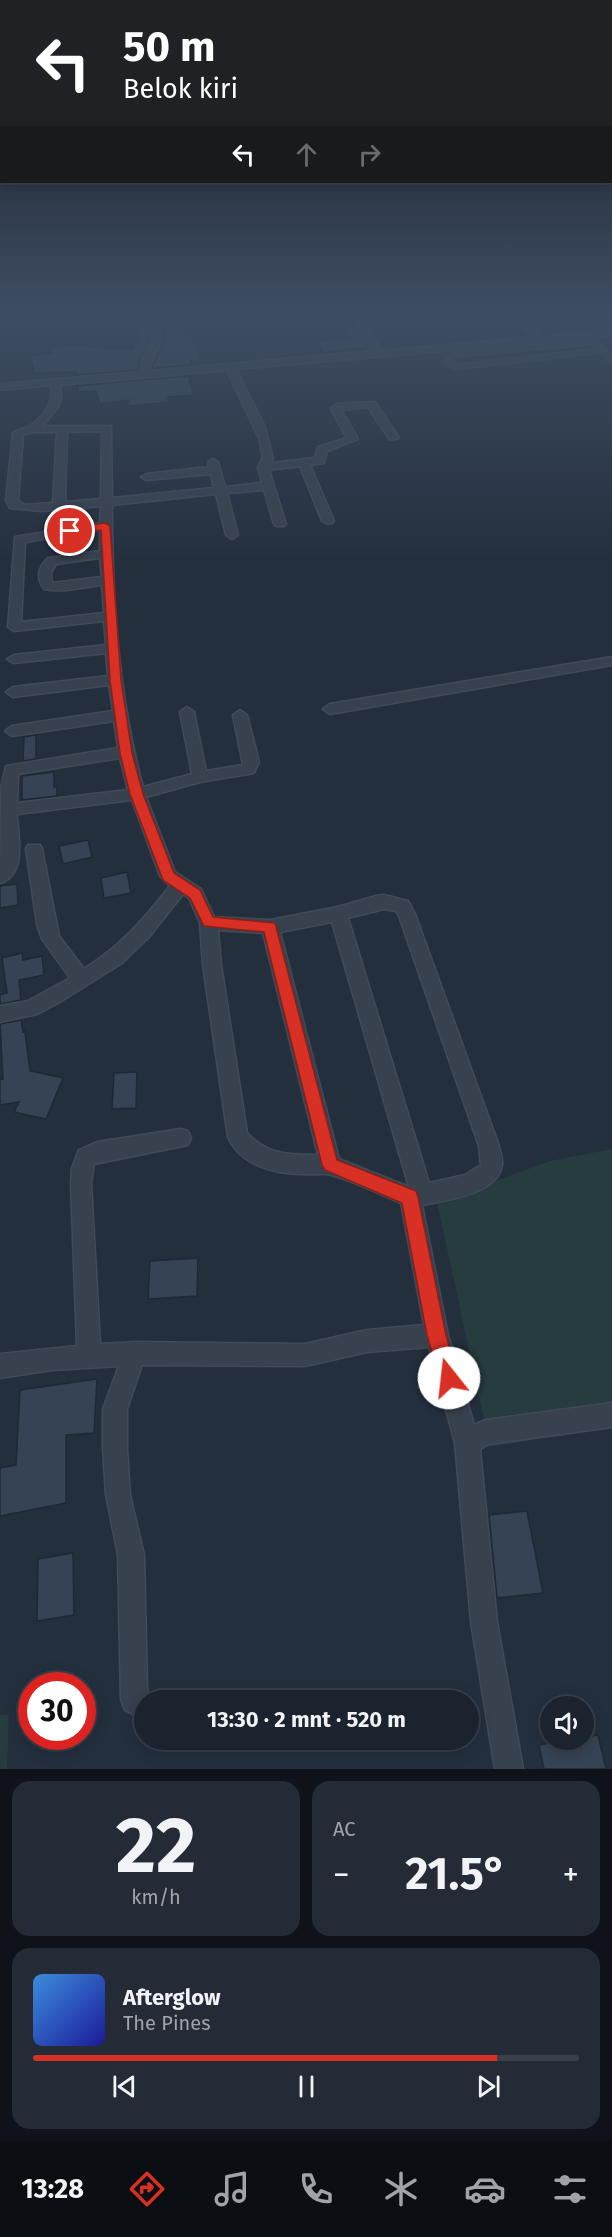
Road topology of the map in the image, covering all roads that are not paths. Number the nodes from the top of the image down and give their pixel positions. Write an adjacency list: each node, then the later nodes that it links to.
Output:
1 (58, 396): 3 (street)
2 (246, 396): 7 (street)
3 (33, 429): 4 (street); 12 (street)
4 (62, 429): 11 (street); 12 (street)
5 (394, 438): 6 (street)
6 (304, 463): 7 (street); 13 (street)
7 (263, 467): 8 (street)
8 (269, 486): 9 (street); 14 (street)
9 (221, 492): 10 (street); 10 (street); 16 (street)
10 (149, 498): 11 (street)
11 (106, 502): 12 (street); 15 (street)
12 (59, 506)
13 (328, 521)
14 (280, 524)
15 (105, 526): 17 (street); 19 (street)
16 (232, 535)
17 (106, 554): 18 (street); 18 (street)
18 (108, 580): 19 (street)
19 (111, 616): 20 (street)
20 (113, 648): 21 (street); 23 (street)
21 (14, 659)
22 (612, 661): 25 (street)
23 (115, 680): 24 (street); 27 (street)
24 (13, 692)
25 (330, 709)
26 (187, 712): 31 (street)
27 (121, 715): 29 (street); 30 (street)
28 (240, 715): 31 (street)
29 (12, 731)
30 (126, 753): 32 (street); 33 (street)
31 (200, 777): 33 (street)
32 (4, 789): 34 (street)
33 (137, 794): 34 (street); 38 (street)
34 (10, 809): 35 (street)
35 (5, 829): 37 (street)
36 (33, 849): 42 (street)
37 (0, 877)
38 (180, 885): 40 (street); 42 (street)
39 (338, 914): 41 (street); 46 (street); 46 (street)
40 (209, 922): 41 (street); 45 (street)
41 (270, 927): 45 (street)
42 (82, 980): 43 (street)
43 (0, 1014)
44 (181, 1138): 49 (street)
45 (330, 1165): 46 (street)
46 (416, 1196): 47 (street)
47 (437, 1335): 48 (street); 52 (street)
48 (135, 1353): 49 (street); 53 (street)
49 (89, 1356): 50 (street)
50 (0, 1366)
51 (612, 1415): 52 (street)
52 (467, 1443): 54 (street)
53 (134, 1693)
54 (510, 1769)

